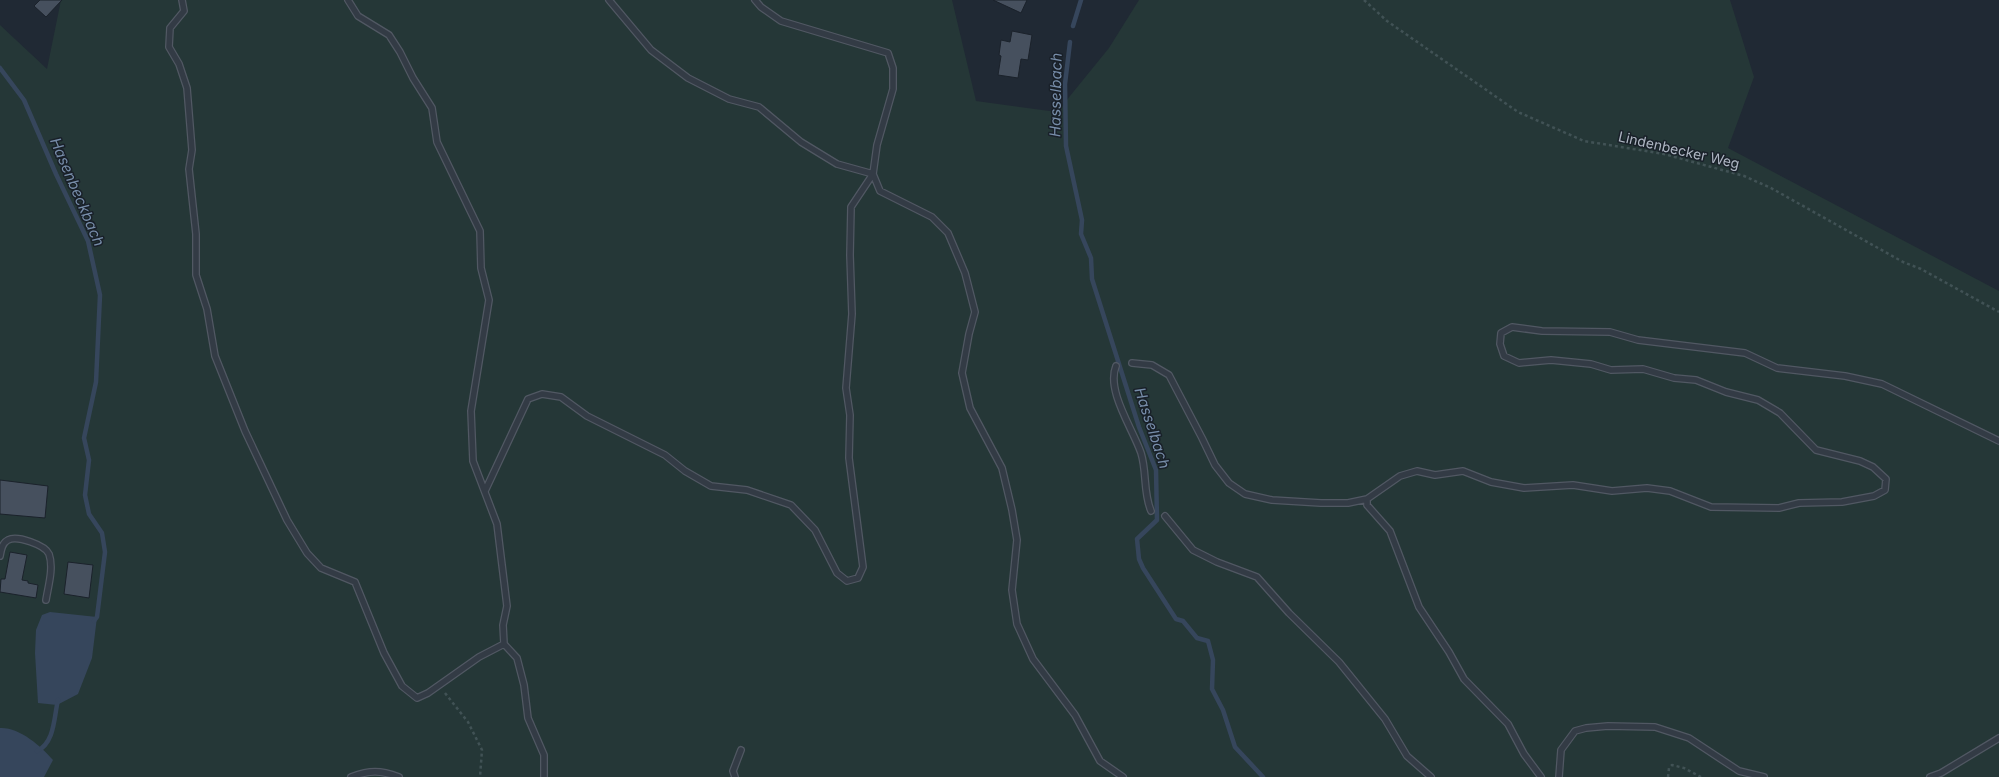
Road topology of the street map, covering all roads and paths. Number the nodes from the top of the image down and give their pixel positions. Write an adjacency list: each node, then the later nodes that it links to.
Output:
1 (182, 0): 18 (lane)
2 (348, 0): 11 (lane)
3 (609, 0): 6 (lane)
4 (755, 0): 6 (lane)
5 (1364, 0): 7 (path, Lindenbecker Weg)
6 (874, 174): 11 (lane); 26 (lane)
7 (1999, 312)
8 (1132, 363): 12 (lane)
9 (1116, 366): 13 (lane)
10 (1999, 441): 12 (lane)
11 (485, 491): 17 (lane)
12 (1366, 499): 28 (lane)
13 (1151, 511)
14 (1165, 516): 27 (lane)
15 (0, 556): 16 (lane)
16 (46, 600)
17 (504, 644): 18 (lane); 24 (lane)
18 (438, 686): 23 (path)
19 (1999, 738): 33 (lane)
20 (741, 750): 25 (lane)
21 (350, 777): 22 (lane)
22 (399, 777)
23 (480, 777)
24 (544, 777)
25 (735, 777)
26 (1123, 777)
27 (1431, 777)
28 (1541, 777)
29 (1558, 777): 32 (lane)
30 (1668, 777): 31 (path)
31 (1701, 777)
32 (1764, 777)
33 (1930, 777)

